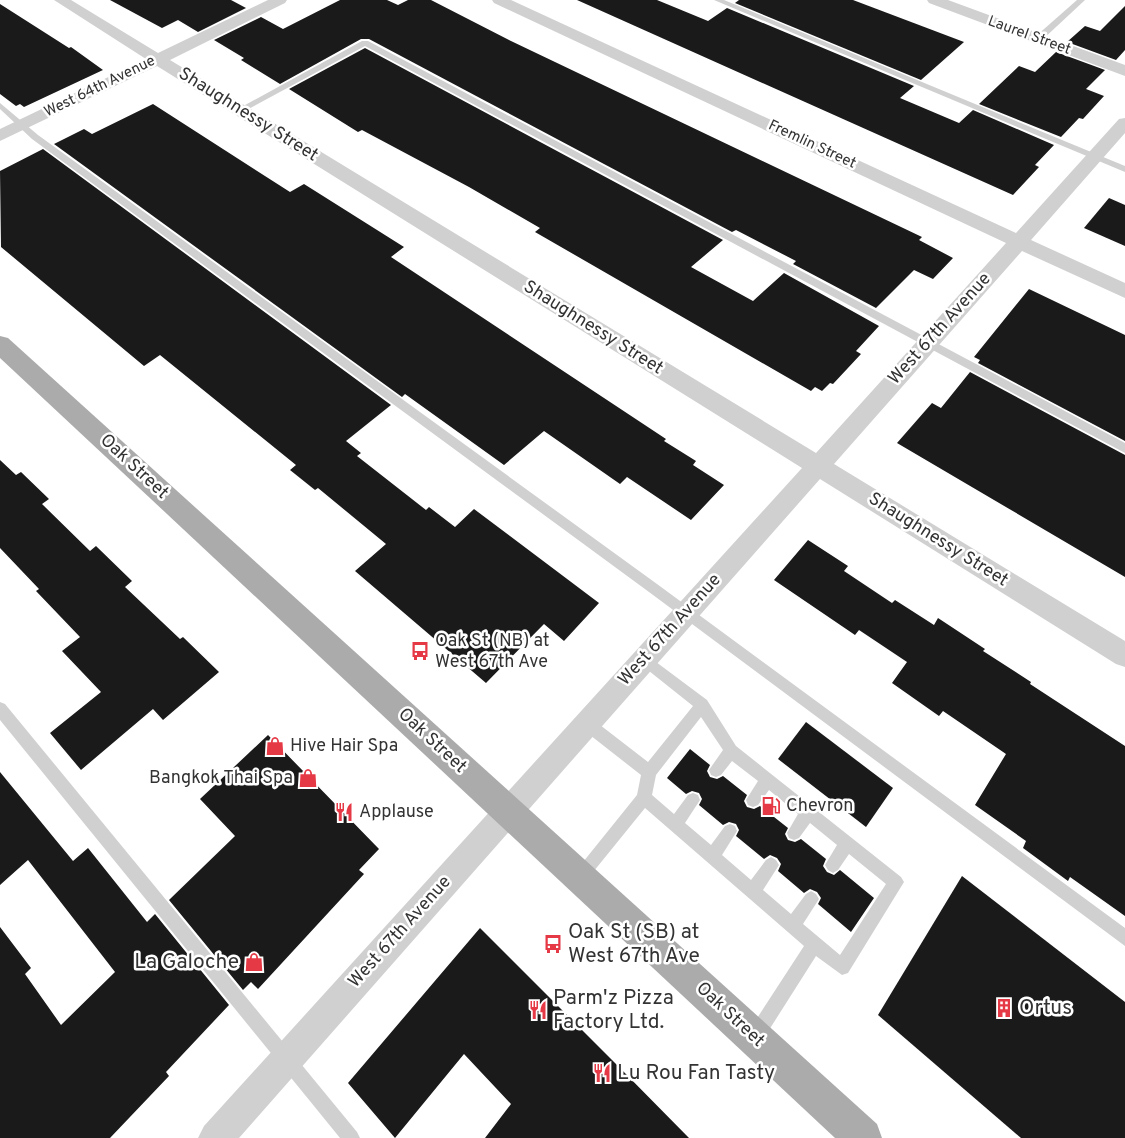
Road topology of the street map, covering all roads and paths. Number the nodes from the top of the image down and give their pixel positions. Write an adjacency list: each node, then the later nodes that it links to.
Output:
1 (61, 0): 8 (street, Shaughnessy Street)
2 (280, 0): 8 (street, West 64th Avenue)
3 (499, 0): 17 (street, Fremlin Street)
4 (718, 0): 15 (lane)
5 (934, 0): 7 (street, Laurel Street)
6 (1081, 0): 7 (lane)
7 (1038, 39): 9 (street, Laurel Street)
8 (157, 60): 11 (street, Shaughnessy Street); 13 (street, West 64th Avenue)
9 (1125, 71)
10 (0, 105): 13 (lane)
11 (240, 110): 20 (lane); 22 (street, Shaughnessy Street)
12 (1125, 123): 15 (street, West 67th Avenue)
13 (22, 125): 14 (street, West 64th Avenue); 23 (lane)
14 (0, 136)
15 (1095, 157): 16 (lane); 17 (street, West 67th Avenue)
16 (1125, 169)
17 (1019, 241): 18 (street, Fremlin Street); 20 (street, West 67th Avenue)
18 (1125, 291)
19 (0, 344): 36 (main road, Oak Street)
20 (927, 344): 21 (lane); 22 (street, West 67th Avenue)
21 (1125, 448)
22 (818, 466): 23 (street, West 67th Avenue); 24 (street, Shaughnessy Street)
23 (685, 612): 25 (street, West 67th Avenue); 49 (lane)
24 (1125, 656)
25 (644, 659): 26 (lane); 28 (street, West 67th Avenue)
26 (702, 706): 29 (lane); 31 (lane)
27 (0, 709): 52 (lane)
28 (586, 723): 31 (lane); 36 (street, West 67th Avenue)
29 (731, 751): 30 (lane); 32 (lane)
30 (716, 770)
31 (649, 772): 33 (lane)
32 (767, 781): 35 (lane); 37 (lane)
33 (644, 798): 38 (lane); 45 (lane)
34 (693, 800): 38 (lane)
35 (753, 800)
36 (508, 811): 45 (main road, Oak Street); 52 (street, West 67th Avenue)
37 (808, 812): 40 (lane); 41 (lane)
38 (675, 824): 42 (lane)
39 (730, 831): 42 (lane)
40 (794, 833)
41 (847, 843): 44 (lane); 50 (lane)
42 (712, 856): 46 (lane)
43 (770, 865): 46 (lane)
44 (833, 865)
45 (580, 877): 51 (main road, Oak Street)
46 (753, 891): 48 (lane)
47 (811, 899): 48 (lane)
48 (793, 925): 50 (lane)
49 (1125, 938)
50 (814, 944): 51 (lane)
51 (754, 1037): 55 (main road, Oak Street)
52 (286, 1060): 53 (street, West 67th Avenue); 54 (lane)
53 (216, 1138)
54 (351, 1138)
55 (864, 1138)

